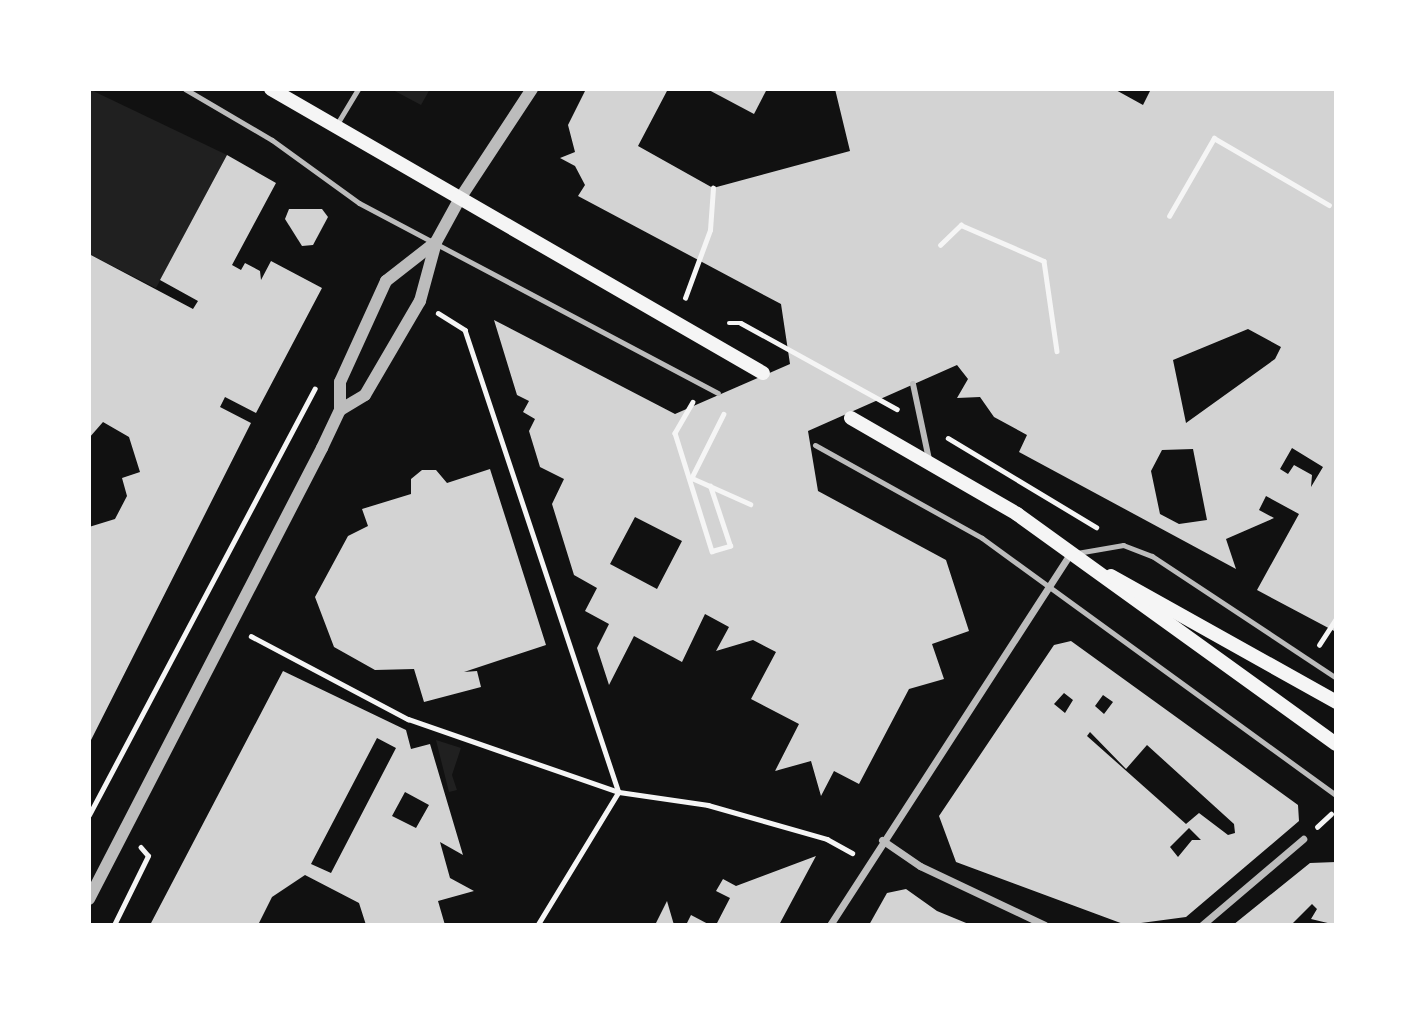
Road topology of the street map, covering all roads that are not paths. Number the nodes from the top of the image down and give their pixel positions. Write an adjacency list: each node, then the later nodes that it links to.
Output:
1 (185, 89): 7 (lane)
2 (271, 89): 5 (main road)
3 (358, 89): 5 (lane)
4 (532, 89): 6 (street)
5 (336, 127): 6 (main road)
6 (459, 200): 7 (street); 8 (main road)
7 (436, 242): 10 (lane); 11 (street); 11 (street)
8 (763, 373)
9 (913, 384): 14 (street)
10 (718, 393)
11 (340, 410): 23 (street)
12 (851, 418): 14 (main road)
13 (815, 445): 16 (lane)
14 (929, 459): 15 (main road)
15 (1070, 554): 16 (street); 17 (lane); 18 (main road); 19 (main road)
16 (1051, 585): 20 (lane); 22 (street)
17 (1336, 678)
18 (1336, 702)
19 (1336, 744)
20 (1336, 795)
21 (1303, 839): 26 (street)
22 (882, 840): 24 (street); 25 (street)
23 (89, 899)
24 (830, 925)
25 (1045, 925)
26 (1202, 925)

